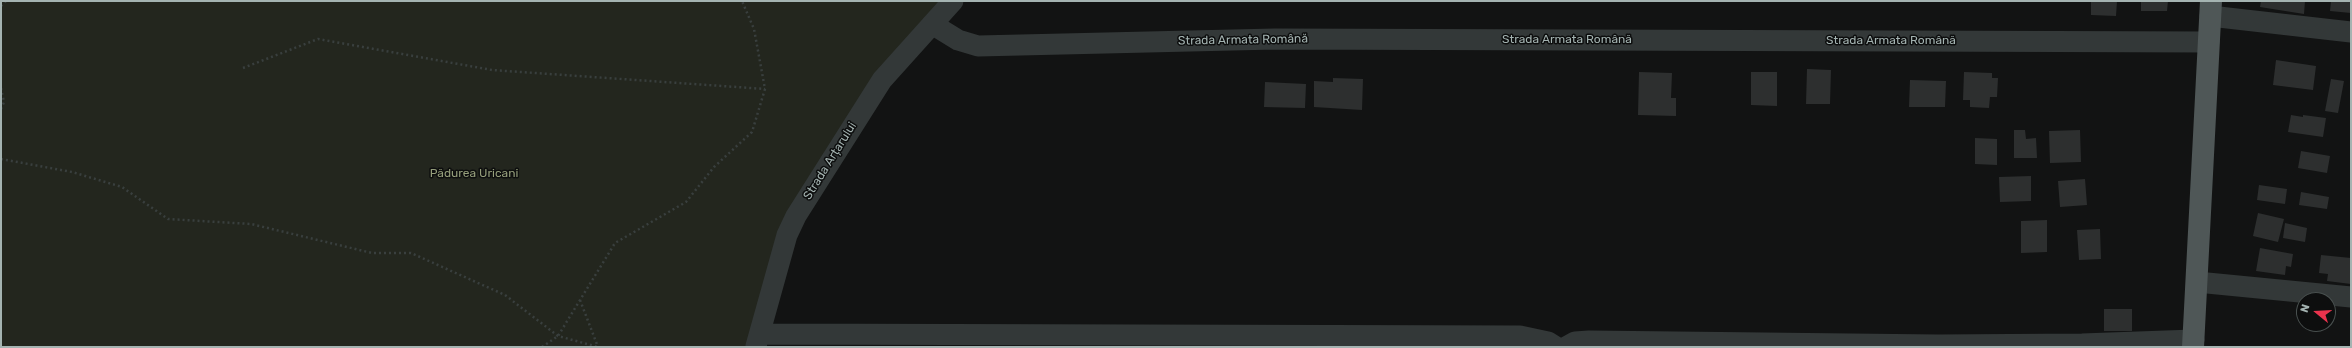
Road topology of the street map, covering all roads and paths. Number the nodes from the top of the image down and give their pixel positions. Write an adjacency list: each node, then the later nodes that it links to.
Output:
1 (6, 1): 4 (path)
2 (742, 1): 11 (path)
3 (953, 1): 6 (street, Strada Arțarului)
4 (1, 6)
5 (2210, 9): 7 (street); 8 (main road)
6 (932, 24): 8 (street, Strada Armata Română); 18 (street, Strada Arțarului)
7 (2351, 32)
8 (2208, 42): 14 (main road)
9 (243, 68): 11 (path)
10 (1, 88): 12 (path)
11 (765, 89): 16 (path)
12 (1, 109)
13 (1, 159): 17 (path)
14 (2197, 282): 15 (street); 19 (main road)
15 (2351, 297)
16 (580, 300): 17 (path); 21 (path)
17 (558, 336): 20 (path); 21 (path)
18 (759, 340): 22 (street)
19 (2193, 343): 23 (street)
20 (542, 347)
21 (598, 347)
22 (1556, 347)
23 (1566, 347)

